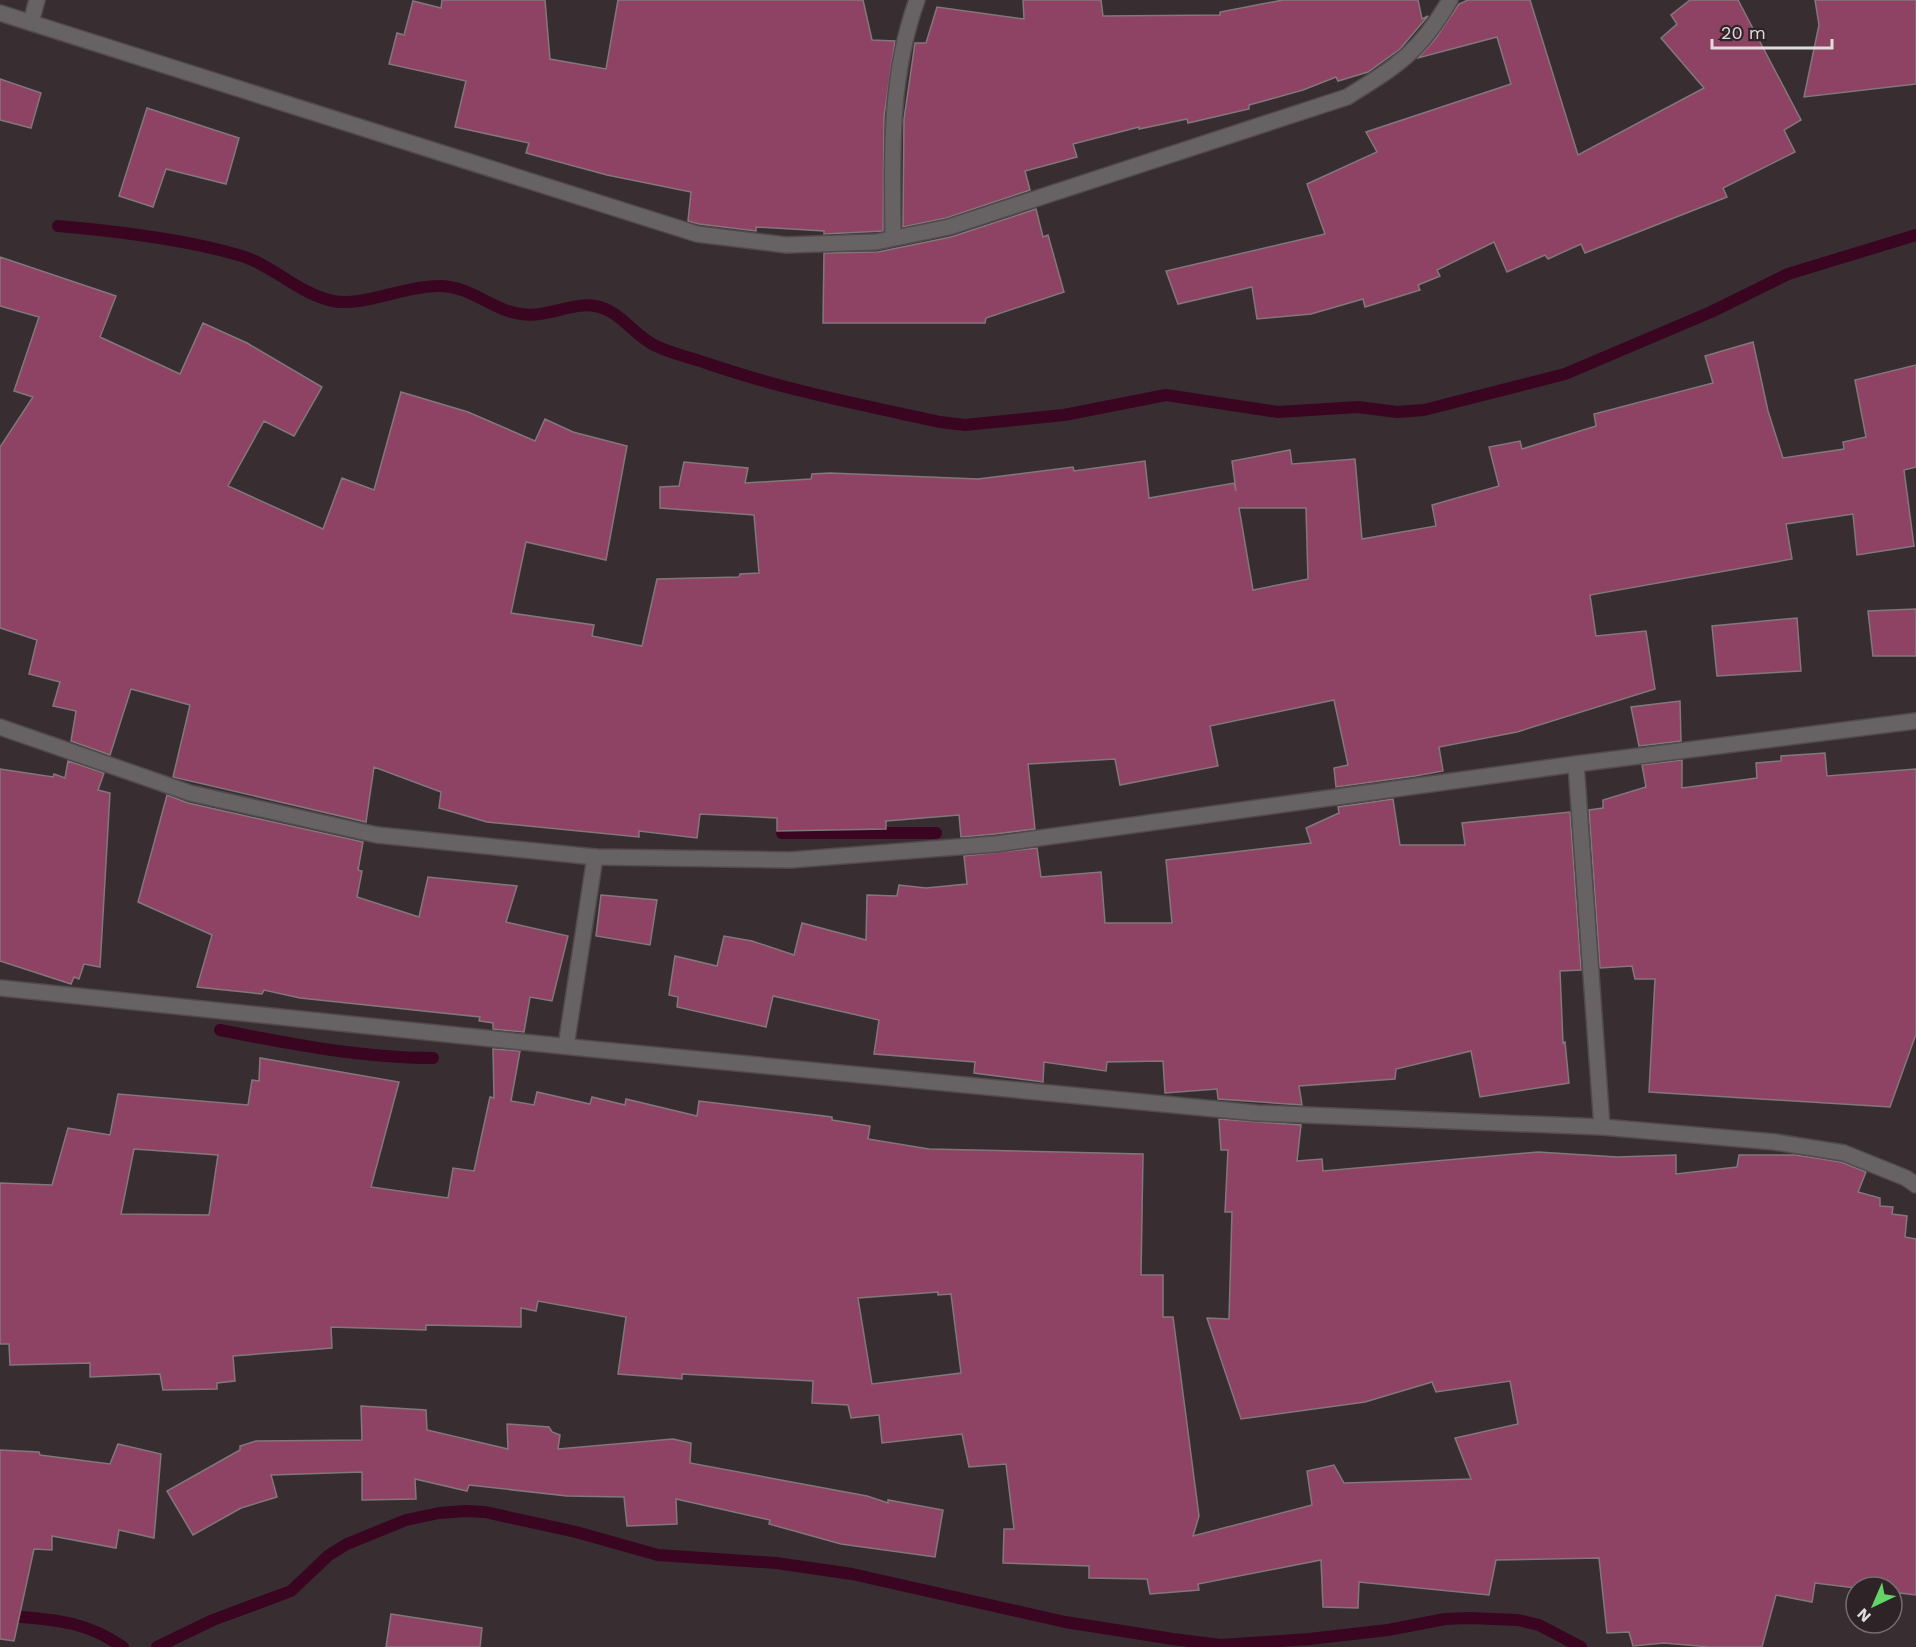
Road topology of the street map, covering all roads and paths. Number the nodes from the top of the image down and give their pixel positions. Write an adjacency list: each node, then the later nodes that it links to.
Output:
1 (37, 0): 5 (street)
2 (917, 0): 6 (street)
3 (1450, 0): 6 (street)
4 (0, 13): 5 (street)
5 (31, 22): 6 (street)
6 (893, 238)
7 (1916, 721): 9 (street)
8 (0, 727): 10 (street)
9 (1576, 764): 10 (street); 13 (street)
10 (595, 857): 12 (street)
11 (0, 988): 12 (street)
12 (566, 1046): 13 (street)
13 (1602, 1127): 14 (street)
14 (1916, 1185)

